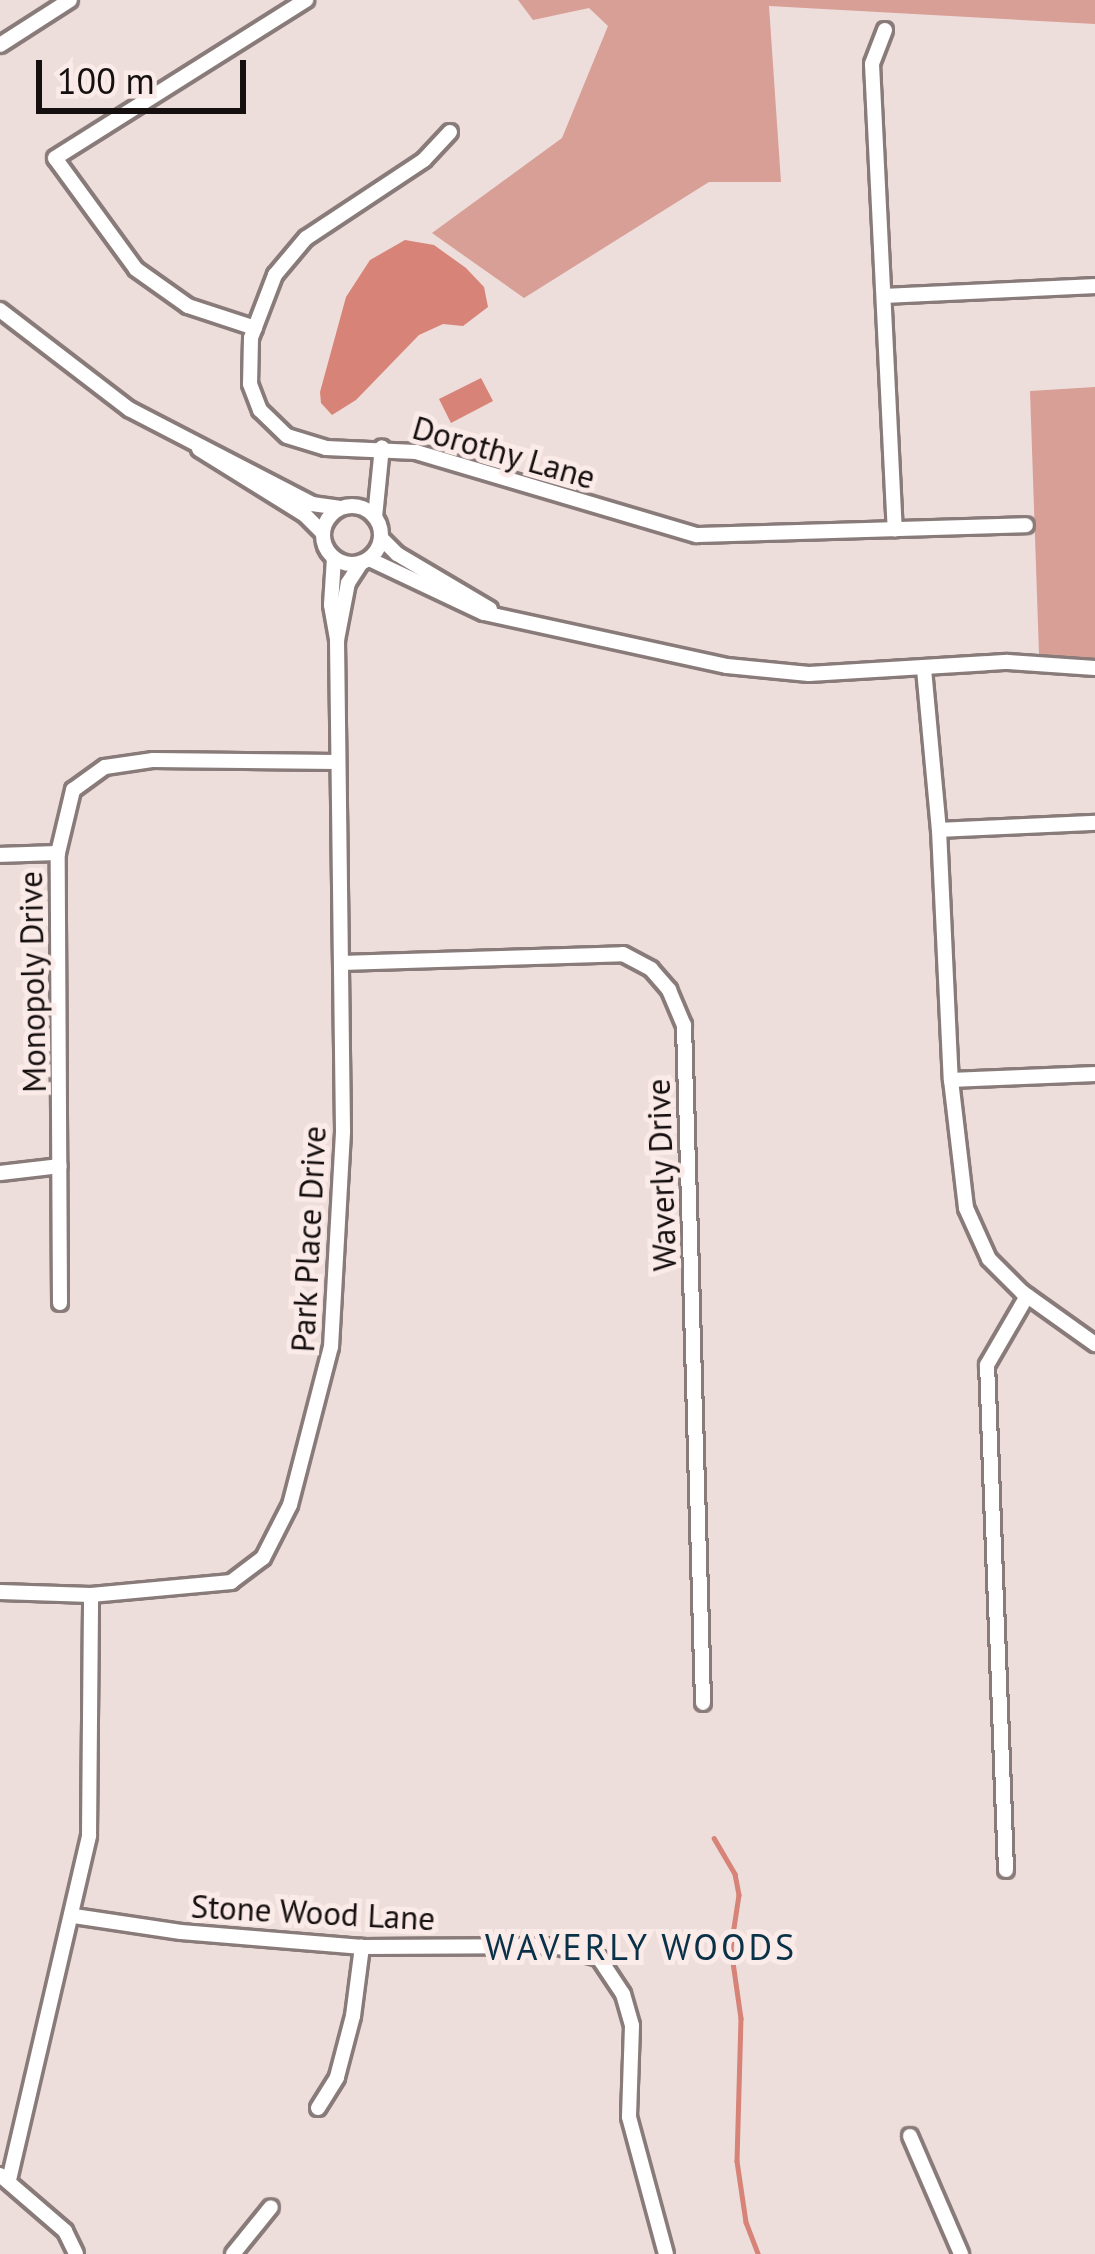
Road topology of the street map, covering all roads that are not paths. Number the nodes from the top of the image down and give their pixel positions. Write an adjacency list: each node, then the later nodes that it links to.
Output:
1 (70, 0): 4 (street)
2 (306, 0): 9 (street)
3 (885, 30): 7 (street)
4 (0, 45)
5 (450, 132): 9 (street, Dorothy Lane)
6 (1095, 286): 7 (street)
7 (885, 296): 16 (street)
8 (0, 310): 10 (street)
9 (255, 328): 11 (street, Dorothy Lane)
10 (185, 439): 13 (street); 17 (street)
11 (382, 447): 12 (street); 16 (street, Dorothy Lane)
12 (376, 476): 13 (street); 14 (street)
13 (344, 507): 14 (street); 17 (street)
14 (375, 517): 18 (street)
15 (1026, 524): 16 (street, Dorothy Lane)
16 (896, 530)
17 (323, 532): 19 (street)
18 (381, 538): 20 (street); 21 (street)
19 (334, 558): 20 (street); 22 (street, Park Place Drive)
20 (365, 561): 21 (street); 22 (street, Park Place Drive)
21 (499, 615): 24 (street)
22 (337, 640): 25 (street, Park Place Drive)
23 (1095, 668): 24 (street)
24 (924, 669): 27 (street)
25 (337, 762): 28 (street, Monopoly Drive); 30 (street, Park Place Drive)
26 (1095, 823): 27 (street)
27 (939, 830): 32 (street)
28 (58, 853): 29 (street); 33 (street, Monopoly Drive)
29 (0, 856)
30 (341, 963): 39 (street, Park Place Drive); 40 (street, Waverly Drive)
31 (1095, 1074): 32 (street)
32 (951, 1080): 35 (street)
33 (60, 1166): 34 (street); 36 (street, Monopoly Drive)
34 (0, 1172)
35 (1027, 1296): 37 (street); 41 (street)
36 (60, 1303)
37 (1095, 1344)
38 (0, 1592): 39 (street, Park Place Drive)
39 (91, 1595): 42 (street)
40 (703, 1703)
41 (1006, 1870)
42 (74, 1916): 43 (street, Stone Wood Lane); 46 (street)
43 (362, 1947): 44 (street); 50 (street, Stone Wood Lane)
44 (318, 2108)
45 (910, 2136): 51 (street)
46 (4, 2177): 48 (street)
47 (271, 2207): 49 (street)
48 (76, 2254)
49 (232, 2254)
50 (666, 2254)
51 (961, 2254)

